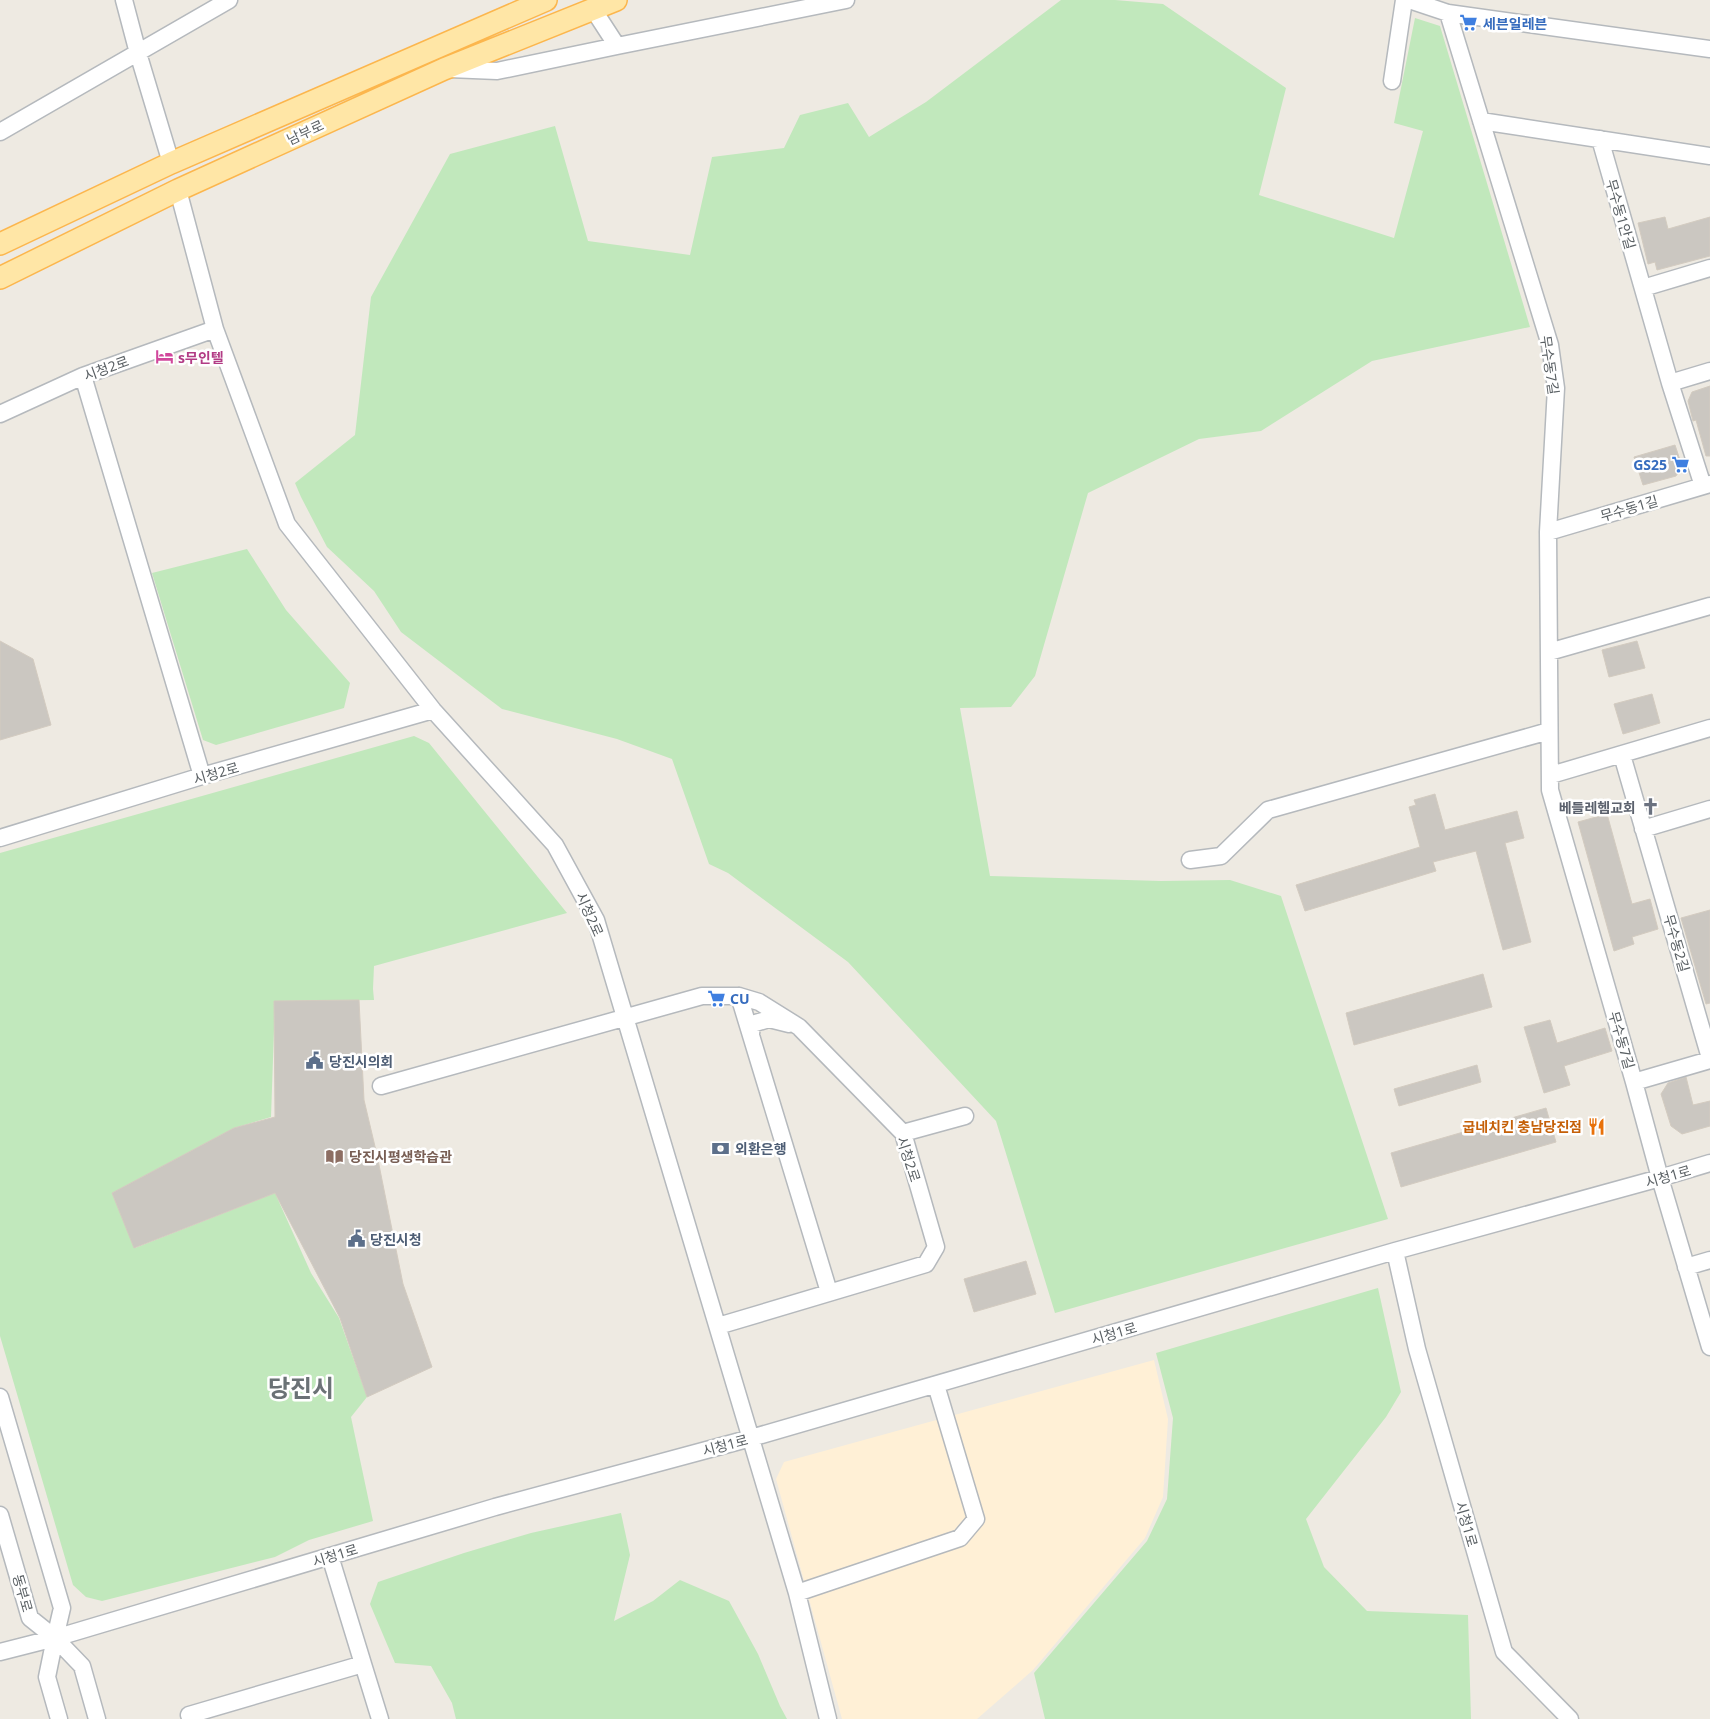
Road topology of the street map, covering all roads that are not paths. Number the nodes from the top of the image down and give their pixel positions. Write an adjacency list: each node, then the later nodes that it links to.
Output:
1 (124, 0): 12 (street)
2 (229, 0): 12 (street)
3 (546, 0): 19 (main road, 남부로)
4 (616, 0): 8 (main road, 남부로)
5 (846, 0): 10 (street)
6 (1404, 0): 14 (street)
7 (1409, 0): 9 (street)
8 (592, 9): 10 (street); 13 (main road, 남부로)
9 (1448, 13): 11 (street); 15 (street, 무수동7길)
10 (617, 46): 13 (street)
11 (1710, 49)
12 (138, 54): 16 (street); 19 (street)
13 (444, 69): 20 (main road, 남부로)
14 (1392, 81)
15 (1480, 121): 17 (street); 31 (street, 무수동7길)
16 (0, 132)
17 (1600, 139): 18 (street); 24 (street, 무수동1안길)
18 (1710, 156)
19 (171, 163): 20 (main road); 21 (main road, 남부로)
20 (178, 190): 23 (main road, 남부로); 25 (street, 시청2로)
21 (0, 244)
22 (1710, 268): 24 (street)
23 (0, 278)
24 (1643, 288): 28 (street, 무수동1안길)
25 (215, 329): 27 (street, 시청2로); 34 (street, 시청2로)
26 (1710, 372): 28 (street)
27 (83, 376): 29 (street, 시청2로); 39 (street)
28 (1670, 383): 30 (street, 무수동1안길)
29 (0, 414)
30 (1706, 485): 31 (street, 무수동1길)
31 (1548, 532): 33 (street, 무수동7길)
32 (1710, 606): 33 (street)
33 (1550, 652): 36 (street, 무수동7길)
34 (433, 710): 39 (street, 시청2로); 45 (street, 시청2로)
35 (1710, 728): 37 (street)
36 (1549, 731): 38 (street, 무수동7길); 43 (street)
37 (1622, 755): 38 (street); 41 (street, 무수동2길)
38 (1551, 775): 49 (street, 무수동7길)
39 (202, 776): 42 (street, 시청2로)
40 (1710, 809): 41 (street)
41 (1644, 829): 48 (street, 무수동2길)
42 (0, 838)
43 (1190, 860)
44 (740, 996): 45 (street, 시청2로); 46 (street, 시청2로); 47 (street)
45 (625, 1017): 50 (street); 59 (street, 시청2로)
46 (799, 1027): 47 (street); 52 (street, 시청2로)
47 (751, 1034): 58 (street)
48 (1710, 1059): 49 (street, 무수동2길)
49 (1634, 1082): 54 (street, 무수동7길)
50 (381, 1086)
51 (965, 1116): 52 (street)
52 (903, 1133): 58 (street, 시청2로)
53 (1710, 1163): 54 (street, 시청1로)
54 (1660, 1178): 55 (street, 시청1로); 57 (street, 무수동7길)
55 (1395, 1251): 61 (street, 시청1로); 75 (street, 시청1로)
56 (1710, 1260): 57 (street)
57 (1686, 1267): 60 (street, 무수동7길)
58 (829, 1292): 59 (street, 시청2로)
59 (718, 1326): 63 (street, 시청2로)
60 (1710, 1347)
61 (936, 1385): 63 (street, 시청1로); 66 (street)
62 (0, 1397): 67 (street)
63 (751, 1438): 65 (street, 시청1로); 66 (street, 시청2로)
64 (0, 1515): 67 (street, 동부로)
65 (330, 1556): 67 (street, 시청1로); 69 (street)
66 (797, 1593): 74 (street, 시청2로)
67 (55, 1638): 68 (street, 시청1로); 70 (street); 71 (street, 동부로)
68 (0, 1652)
69 (363, 1664): 72 (street); 73 (street)
70 (59, 1719)
71 (97, 1719)
72 (191, 1719)
73 (380, 1719)
74 (828, 1719)
75 (1570, 1719)

